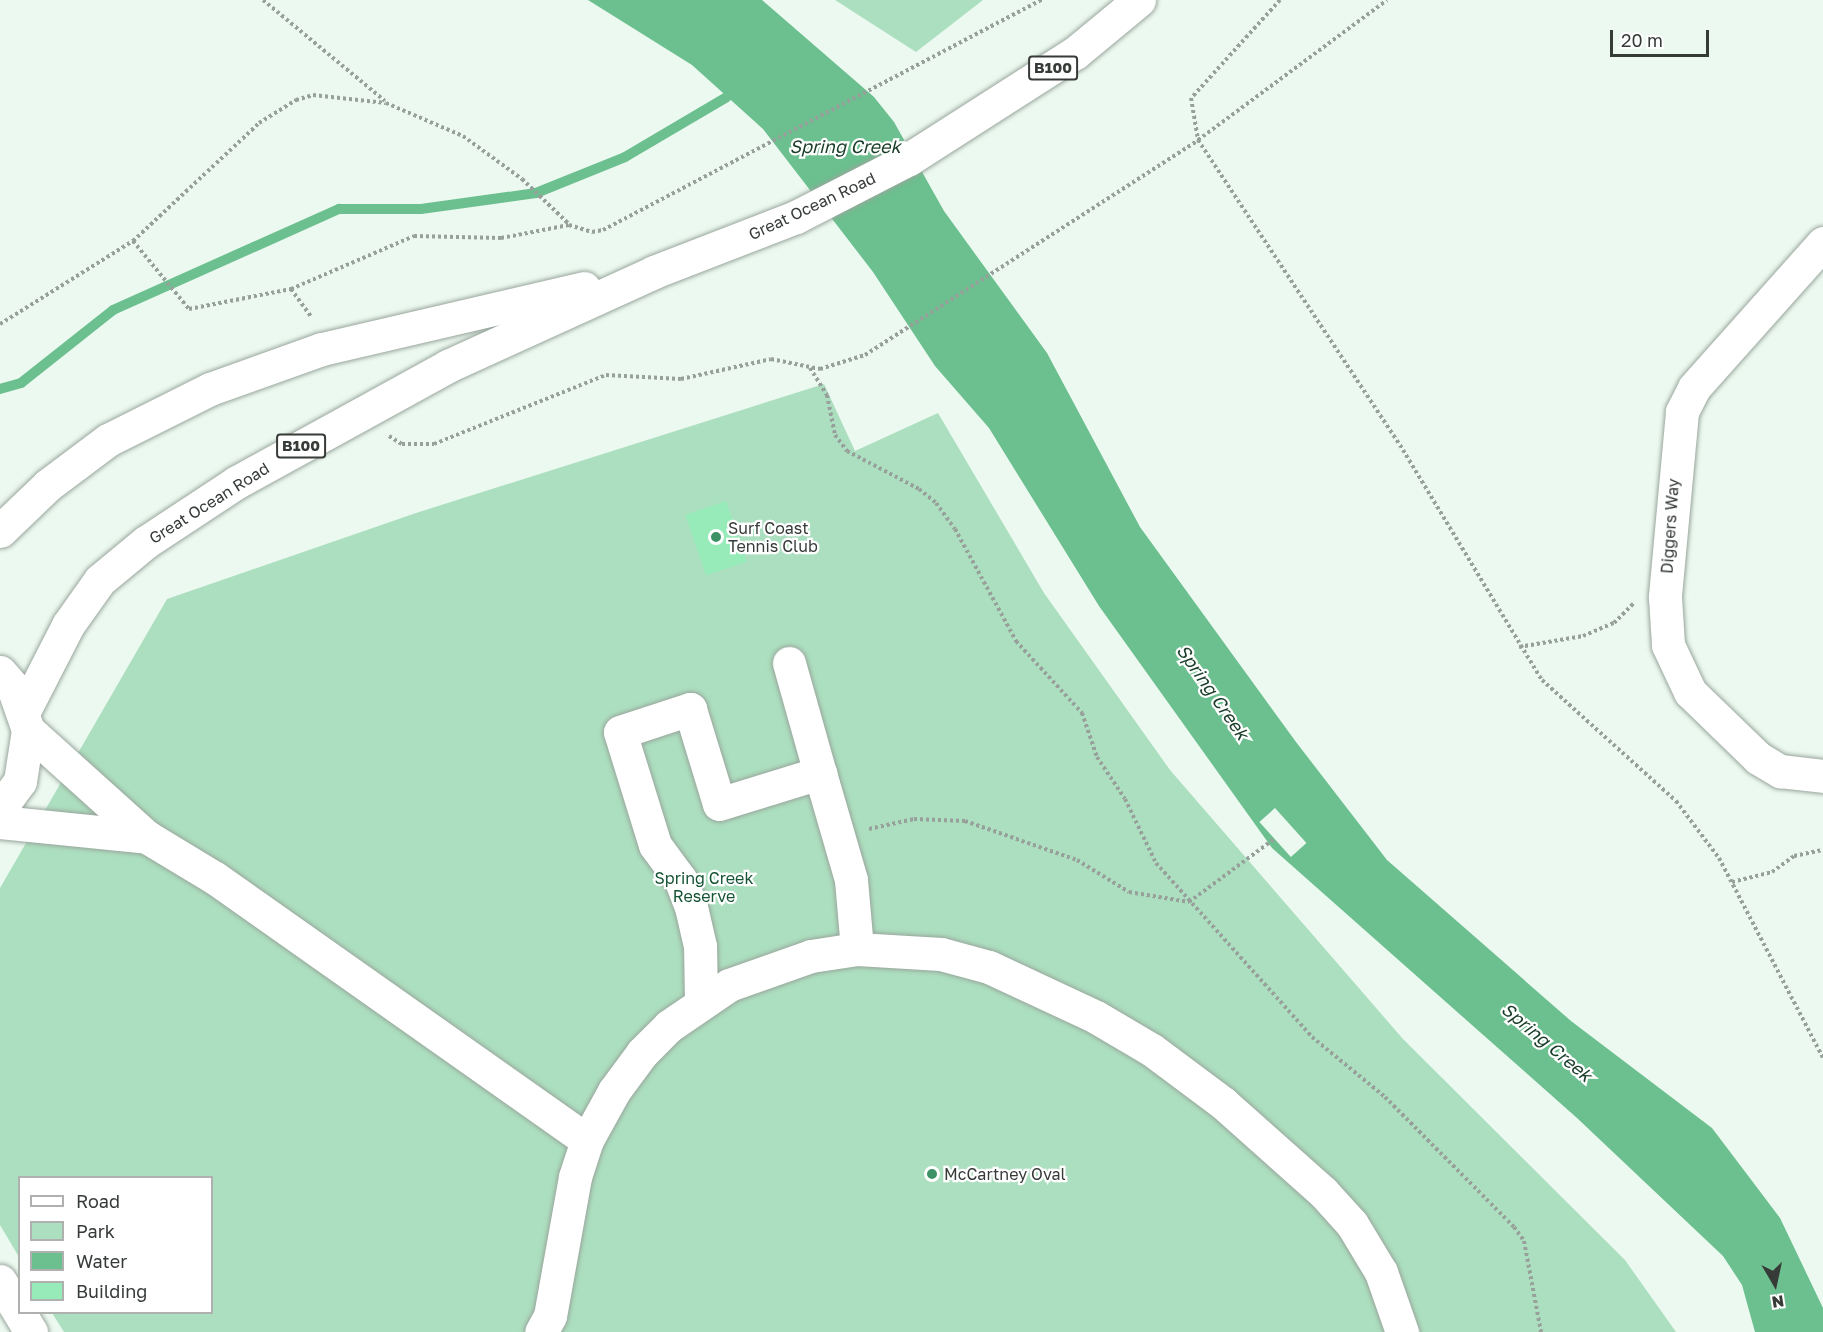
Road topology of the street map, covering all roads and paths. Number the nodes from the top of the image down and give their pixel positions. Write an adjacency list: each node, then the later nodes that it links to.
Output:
1 (263, 0): 6 (path)
2 (1041, 0): 8 (path)
3 (1139, 0): 11 (main road, Great Ocean Road / B100)
4 (1280, 0): 7 (path)
5 (1387, 0): 7 (path)
6 (386, 103): 8 (path); 9 (path)
7 (1198, 140): 15 (path); 19 (path)
8 (569, 225): 12 (path)
9 (133, 241): 12 (path); 13 (path)
10 (1823, 243): 18 (main road, Diggers Way)
11 (654, 272): 16 (main road, Great Ocean Road / B100); 17 (main road, Great Ocean Road / B100)
12 (291, 288): 14 (path)
13 (0, 324)
14 (316, 324)
15 (810, 368): 16 (path); 32 (path)
16 (369, 407): 22 (main road, Great Ocean Road / B100)
17 (0, 531)
18 (1665, 597): 19 (path); 24 (main road, Diggers Way)
19 (1519, 647): 31 (path)
20 (789, 663): 23 (main road)
21 (0, 672): 22 (main road)
22 (26, 720): 25 (main road, B100); 28 (main road)
23 (820, 773): 33 (main road); 34 (main road)
24 (1823, 776)
25 (0, 809)
26 (0, 822): 28 (main road)
27 (860, 831): 32 (path)
28 (147, 837): 36 (main road)
29 (1274, 839): 32 (path)
30 (1823, 850): 31 (path)
31 (1732, 882): 35 (path)
32 (1189, 902): 43 (path)
33 (857, 949): 34 (main road); 42 (main road)
34 (701, 1001): 36 (main road)
35 (1823, 1058)
36 (587, 1140): 41 (main road)
37 (0, 1281): 38 (main road)
38 (18, 1310)
39 (21, 1314): 40 (main road)
40 (32, 1332)
41 (541, 1332)
42 (1402, 1332)
43 (1541, 1332)

